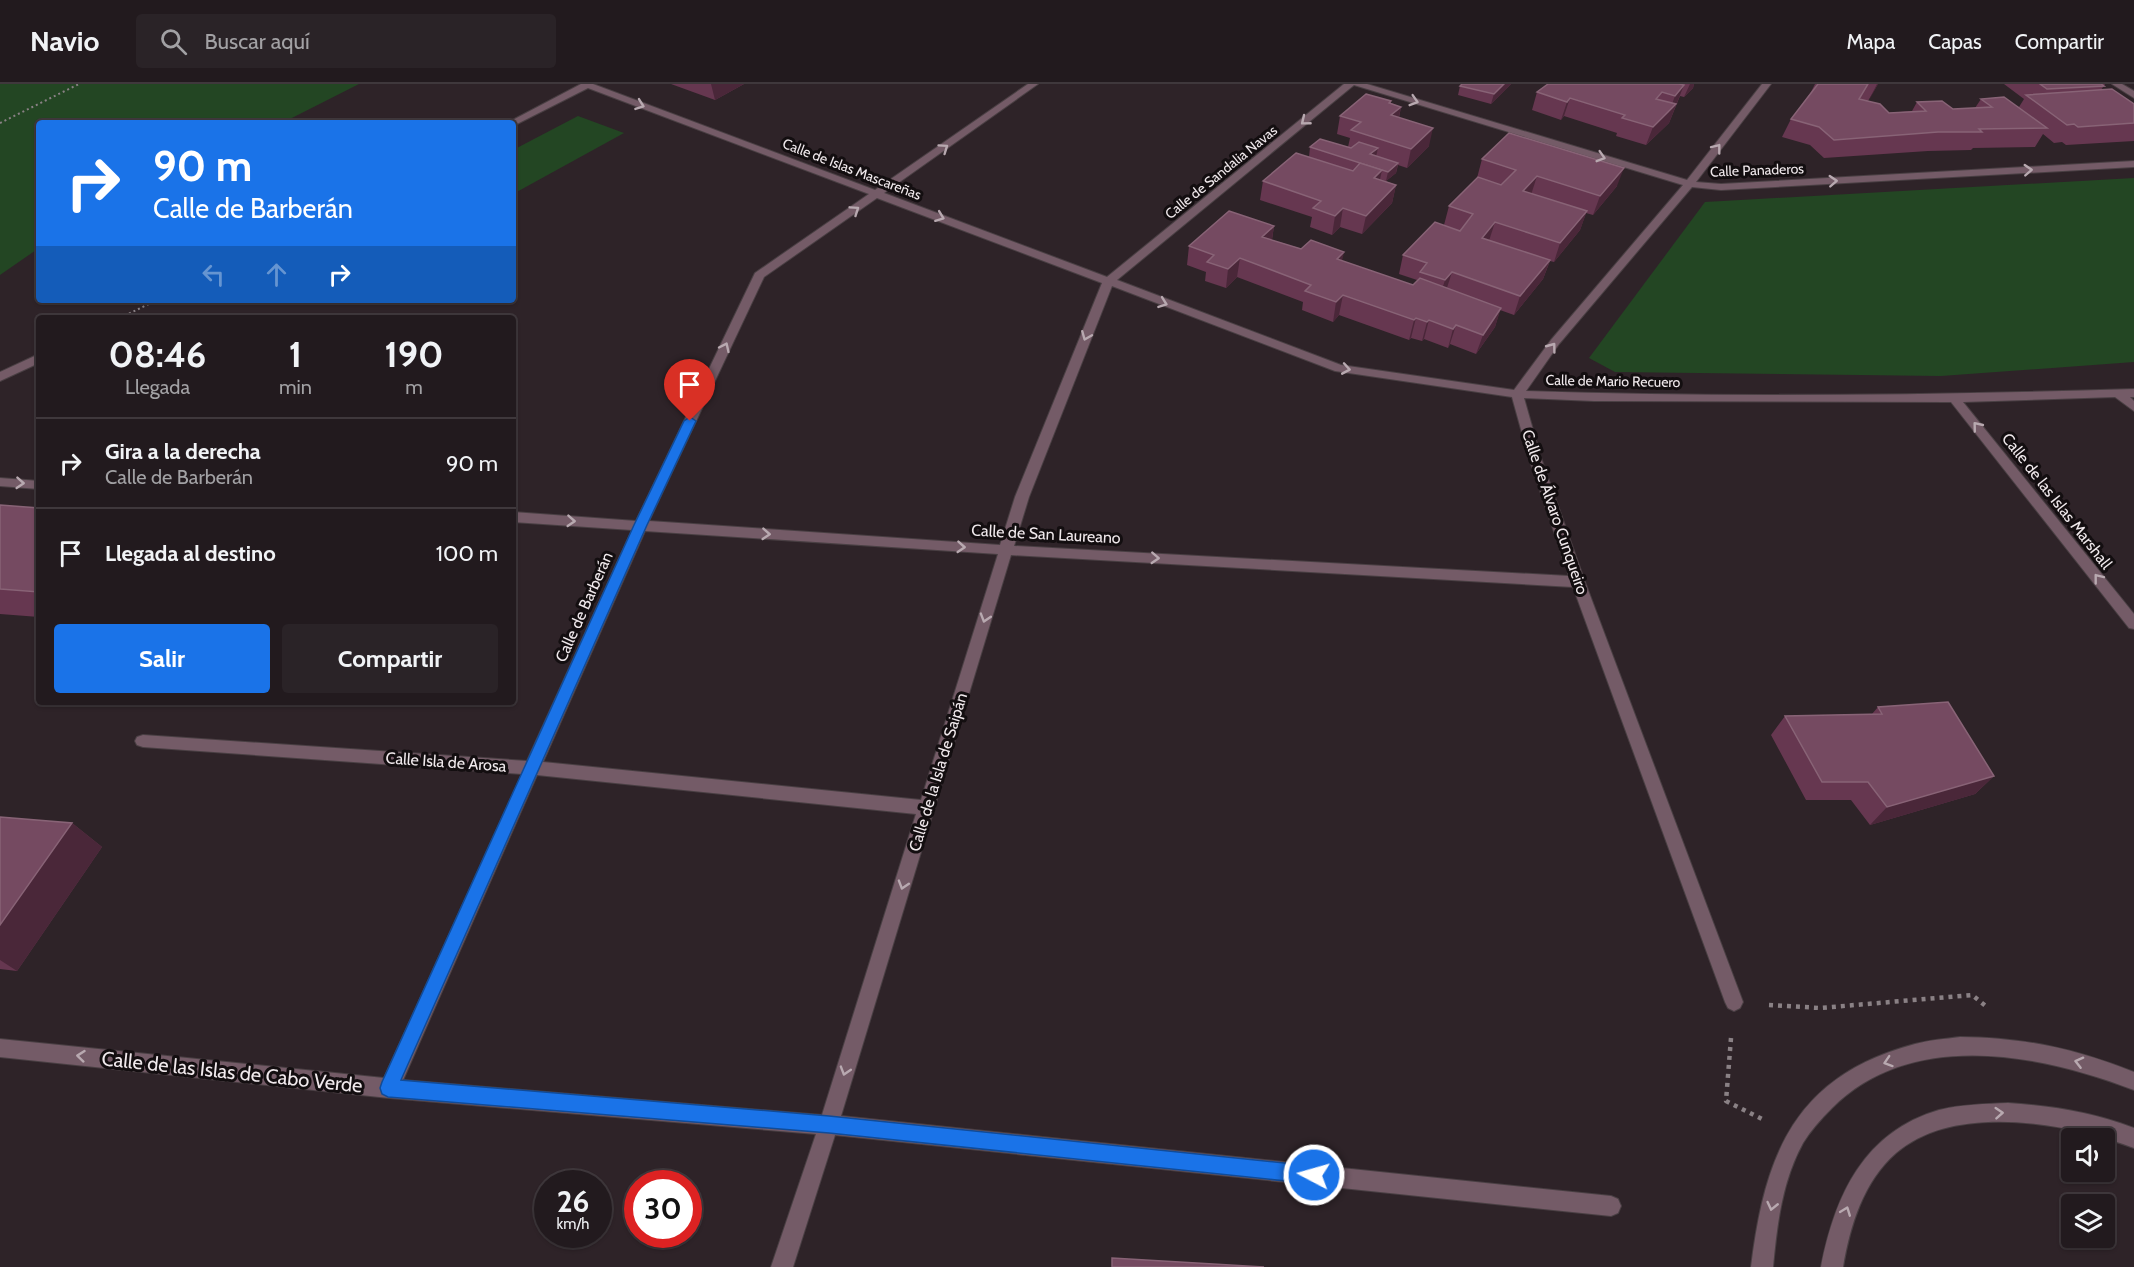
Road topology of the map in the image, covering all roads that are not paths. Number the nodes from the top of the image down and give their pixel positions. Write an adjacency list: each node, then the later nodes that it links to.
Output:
1 (1034, 84): 11 (street, Calle de Barberán, one-way to 1)
2 (1350, 84): 12 (street, Calle de Sandalia Navas, one-way to 12)
3 (1358, 84): 10 (street, Calle Panaderos, one-way to 10)
4 (1767, 84): 10 (street, one-way to 4)
5 (2116, 84): 7 (street)
6 (586, 85): 8 (street); 11 (street, Calle de Islas Mascareñas, one-way to 11)
7 (2134, 95)
8 (516, 121)
9 (2134, 164): 10 (street, Calle Panaderos, one-way to 9)
10 (1689, 184): 16 (street, one-way to 10)
11 (879, 194): 12 (street, Calle de Islas Mascareñas, one-way to 12); 23 (street, Calle de Barberán, one-way to 11)
12 (1108, 282): 16 (street, Calle de Mario Recuero, one-way to 16); 24 (street, Calle de la Isla de Saipán, one-way to 24)
13 (36, 359): 14 (street)
14 (0, 377)
15 (2134, 393): 17 (street, Calle de Mario Recuero)
16 (1517, 394): 18 (street, Calle de Mario Recuero); 25 (street, Calle de Álvaro Cunqueiro)
17 (2119, 394): 18 (street, Calle de Mario Recuero); 19 (street)
18 (1954, 398): 26 (street, Calle de las Islas Marshall, one-way to 18)
19 (2134, 407)
20 (0, 482): 21 (street, one-way to 21)
21 (36, 484)
22 (516, 517): 23 (street, Calle de San Laureano, one-way to 23)
23 (640, 525): 24 (street, Calle de San Laureano, one-way to 24); 28 (street, Calle de Barberán)
24 (1006, 550): 25 (street, Calle de San Laureano, one-way to 25); 29 (street, Calle de la Isla de Saipán, one-way to 29)
25 (1578, 582): 30 (street, Calle de Álvaro Cunqueiro)
26 (2134, 624)
27 (143, 741): 28 (street, Calle Isla de Arosa)
28 (532, 768): 29 (street, Calle Isla de Arosa); 33 (street, Calle de Barberán)
29 (927, 808): 34 (street, Calle de la Isla de Saipán, one-way to 34)
30 (1734, 1002)
31 (0, 1048): 33 (street, Calle de las Islas de Cabo Verde, one-way to 31)
32 (2134, 1081): 38 (street, one-way to 38)
33 (388, 1088): 34 (street, Calle de las Islas de Cabo Verde)
34 (829, 1125): 36 (street, Calle de las Islas de Cabo Verde); 37 (street, Calle de la Isla de Saipán)
35 (2134, 1138): 39 (street, one-way to 35)
36 (1611, 1206)
37 (782, 1267)
38 (1762, 1267)
39 (1832, 1267)

